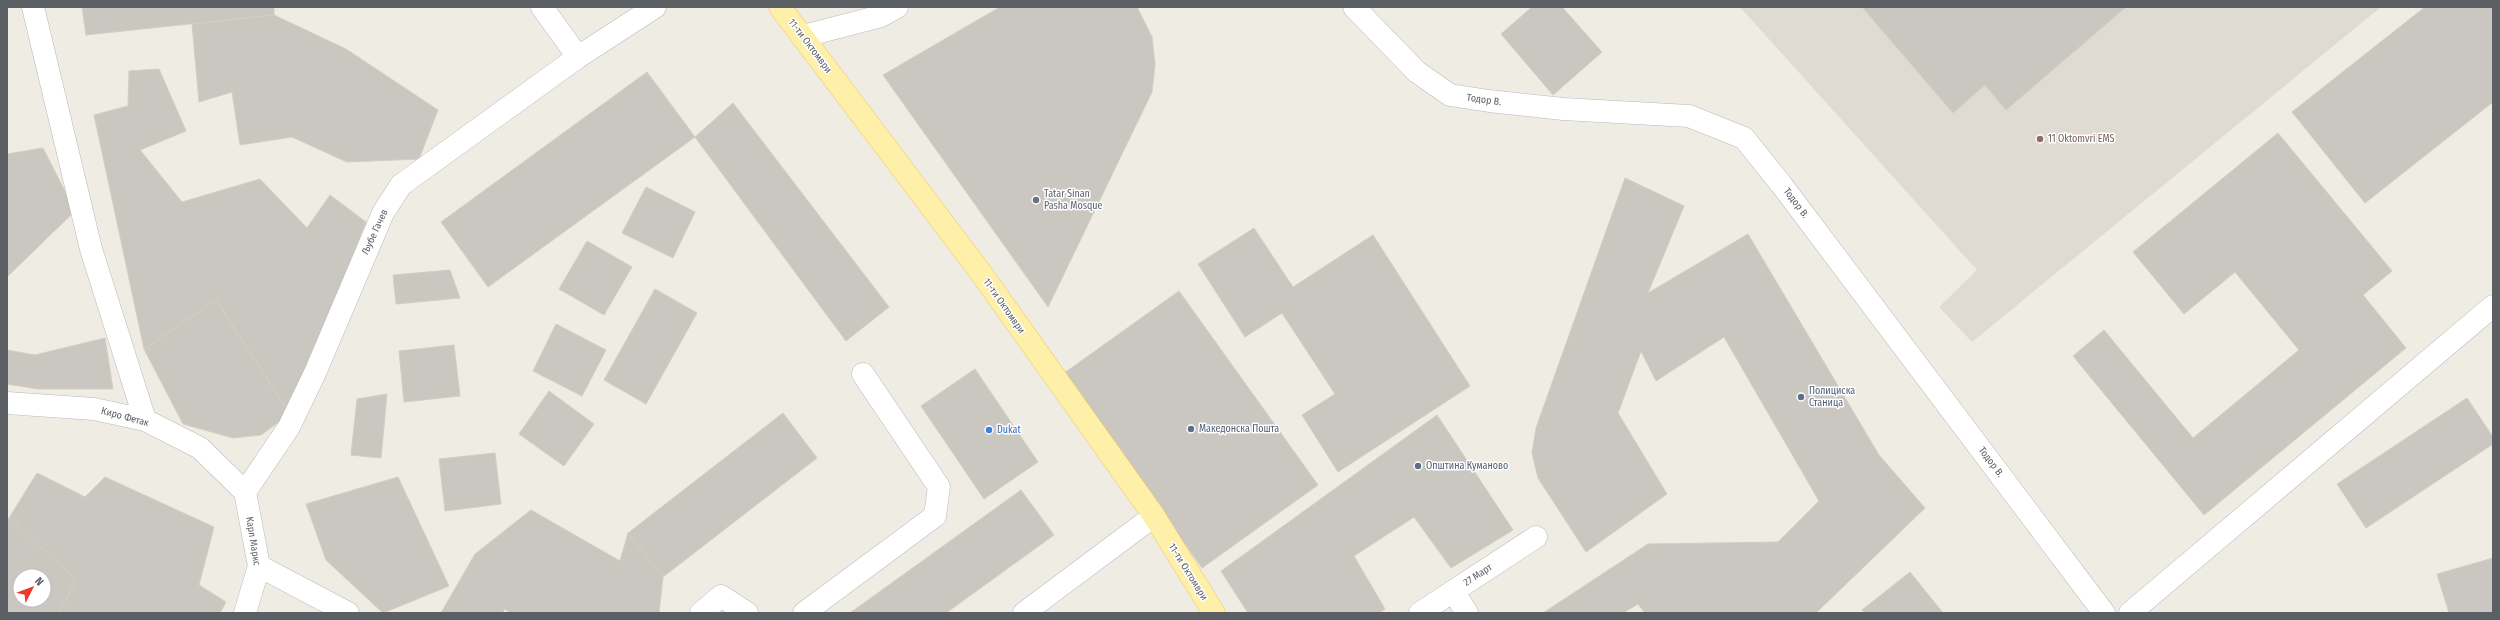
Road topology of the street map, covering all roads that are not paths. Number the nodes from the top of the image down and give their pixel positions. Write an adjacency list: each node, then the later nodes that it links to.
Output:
1 (33, 7): 12 (street)
2 (542, 7): 8 (street)
3 (655, 7): 8 (street, Љубе Гачев)
4 (780, 7): 7 (main road, 11-ти Октомври)
5 (898, 7): 7 (street)
6 (1354, 7): 27 (street, Тодор В.)
7 (804, 36): 14 (main road, 11-ти Октомври)
8 (578, 57): 13 (street, Љубе Гачев)
9 (2493, 306): 28 (street)
10 (863, 374): 22 (street)
11 (7, 403): 12 (street, Киро Фетак)
12 (145, 420): 13 (street, Киро Фетак)
13 (244, 492): 16 (street, Карл Маркс)
14 (1154, 516): 23 (street); 24 (main road, 11-ти Октомври)
15 (1536, 537): 17 (street, 27 Март)
16 (259, 566): 18 (street, Карл Маркс); 19 (street)
17 (1453, 591): 25 (street, 27 Март); 26 (street)
18 (246, 612)
19 (348, 613)
20 (701, 613): 21 (street)
21 (747, 613)
22 (804, 613)
23 (1024, 613)
24 (1214, 613)
25 (1420, 613)
26 (1467, 613)
27 (2104, 613)
28 (2130, 613)

